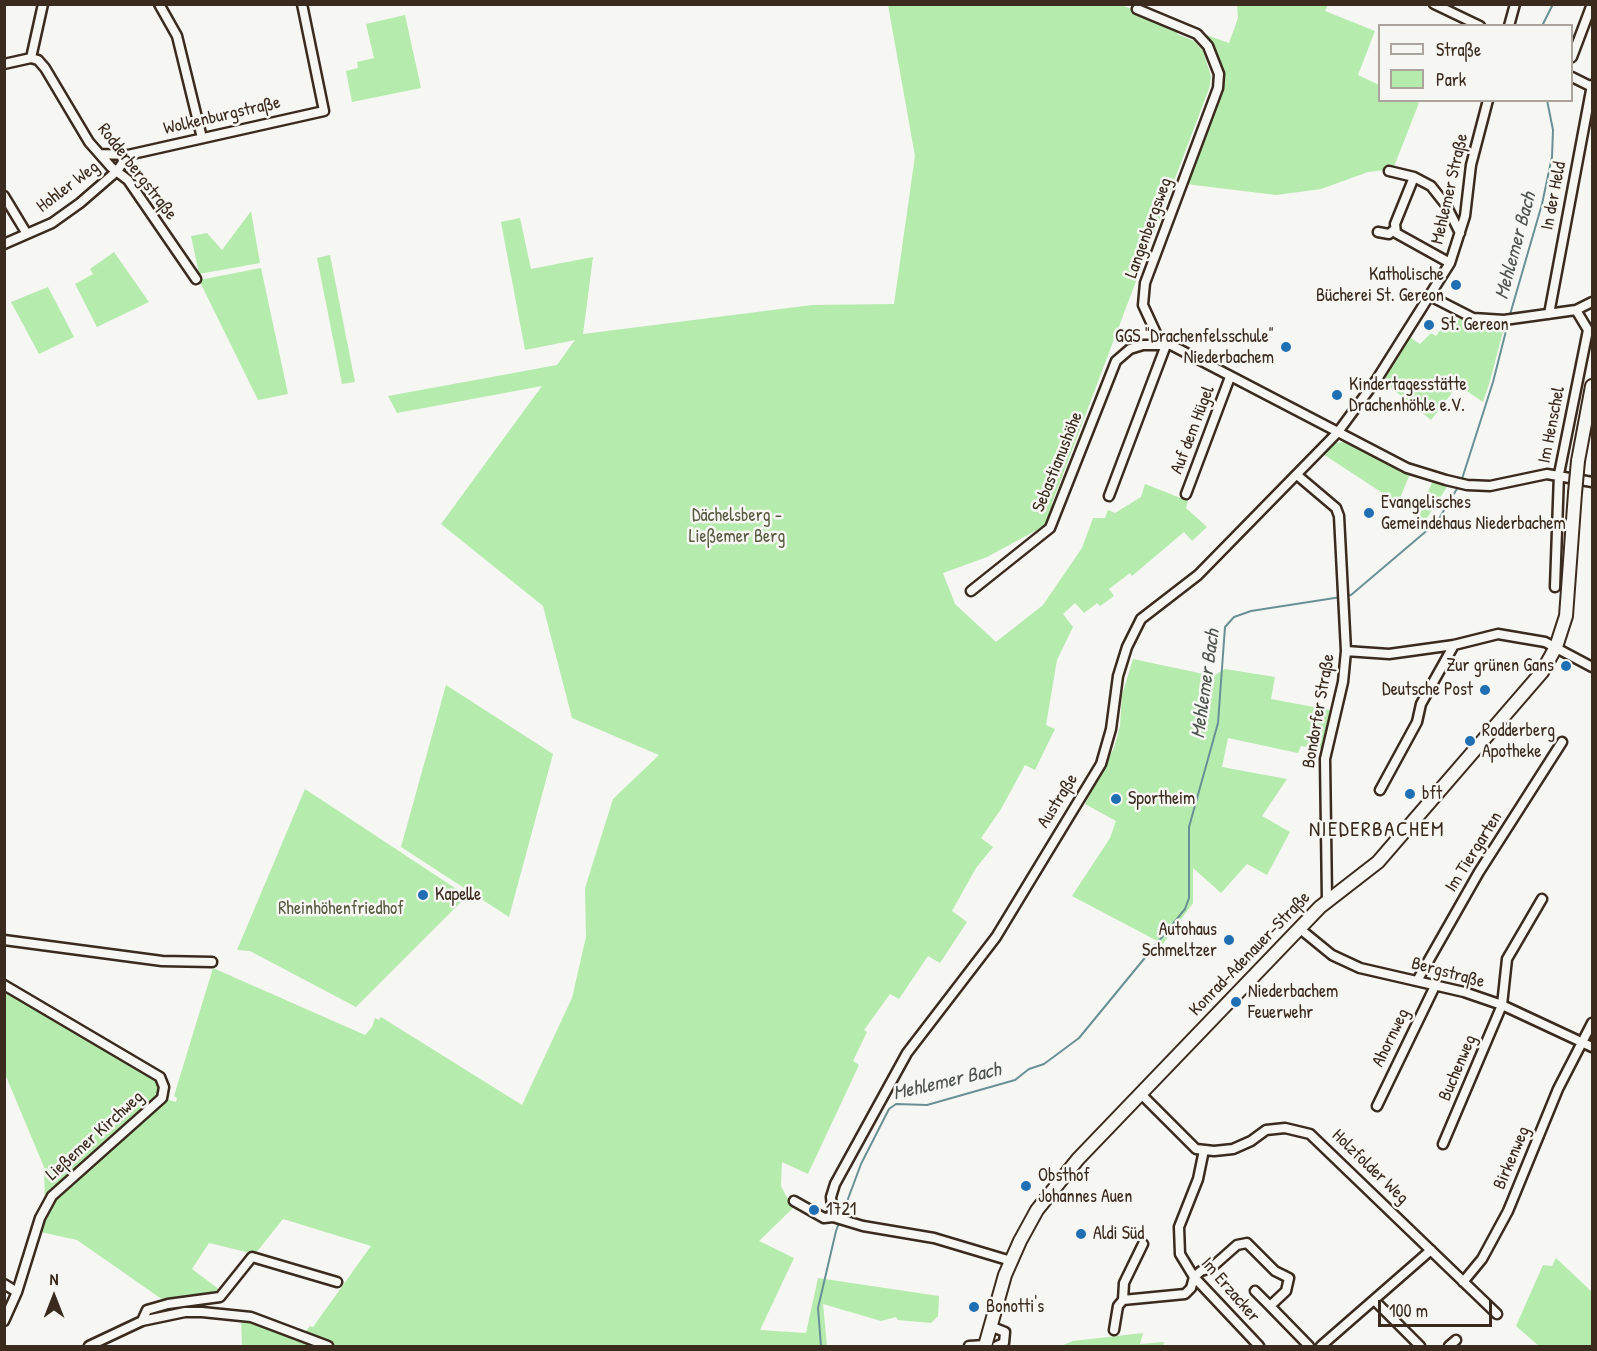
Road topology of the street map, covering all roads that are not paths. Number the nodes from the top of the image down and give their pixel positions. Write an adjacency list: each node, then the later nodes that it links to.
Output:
1 (43, 4): 11 (street)
2 (159, 4): 16 (street)
3 (302, 4): 16 (street, Wolkenburgstraße)
4 (1434, 4): 8 (street)
5 (1515, 4): 9 (street)
6 (1592, 4): 10 (street)
7 (1137, 9): 34 (street, Langenbergsweg)
8 (1476, 24)
9 (1510, 24)
10 (1573, 54)
11 (31, 58): 12 (street); 17 (street, Rodderbergstraße)
12 (4, 64)
13 (1573, 77): 14 (street)
14 (1592, 86): 33 (street, In der Held)
15 (1487, 102): 25 (street, Mehlemer Straße)
16 (202, 138): 18 (street, Wolkenburgstraße)
17 (100, 154): 18 (street, Wolkenburgstraße); 19 (street, Rodderbergstraße)
18 (128, 155): 19 (street)
19 (117, 171): 26 (street, Hohler Weg); 29 (street, Rodderbergstraße)
20 (1389, 171): 21 (street)
21 (1414, 177): 23 (street); 25 (street)
22 (4, 196): 26 (street)
23 (1395, 229): 24 (street); 28 (street)
24 (1378, 232)
25 (1460, 233): 28 (street, Mehlemer Straße)
26 (27, 234): 27 (street, Hohler Weg)
27 (4, 244)
28 (1450, 263): 30 (street, Mehlemer Straße)
29 (196, 279)
30 (1430, 296): 33 (street); 37 (street, Mehlemer Straße)
31 (1593, 302): 32 (street)
32 (1576, 309): 33 (street); 38 (street, Im Henschel)
33 (1550, 314)
34 (1163, 344): 35 (street); 42 (street); 44 (street, Sebastianushöhe)
35 (1230, 377): 37 (street); 41 (street, Auf dem Hügel)
36 (1593, 386): 46 (main road, Konrad-Adenauer-Straße, bridge)
37 (1338, 432): 38 (street); 39 (street, Austraße)
38 (1559, 474): 40 (street); 43 (street, Im Henschel)
39 (1297, 475): 47 (street, Bondorfer Straße); 68 (street, Austraße)
40 (1593, 482)
41 (1186, 494)
42 (1109, 496)
43 (1554, 587)
44 (971, 591)
45 (1454, 645): 46 (street); 47 (street); 50 (street)
46 (1556, 646): 48 (street); 52 (main road, Konrad-Adenauer-Straße)
47 (1347, 651): 52 (street, Bondorfer Straße)
48 (1593, 667)
49 (1562, 742): 56 (street, Im Tiergarten)
50 (1380, 790)
51 (1542, 899): 59 (street, Buchenweg)
52 (1328, 900): 53 (main road, Konrad-Adenauer-Straße)
53 (1299, 928): 56 (street, Bergstraße); 63 (main road, Konrad-Adenauer-Straße)
54 (4, 940): 55 (street)
55 (212, 962)
56 (1417, 981): 58 (street, Bergstraße)
57 (4, 985): 76 (street, Ließemer Kirchweg)
58 (1435, 986): 59 (street, Bergstraße); 64 (street, Ahornweg)
59 (1502, 1005): 61 (street, Bergstraße); 65 (street, Buchenweg)
60 (1593, 1023): 61 (street, Birkenweg)
61 (1582, 1041): 62 (street, Bergstraße); 74 (street, Birkenweg)
62 (1593, 1047)
63 (1141, 1094): 66 (street); 71 (main road, Konrad-Adenauer-Straße)
64 (1377, 1106)
65 (1443, 1144)
66 (1204, 1150): 70 (street, Holzfolder Weg); 72 (street, Im Erzacker)
67 (794, 1201): 68 (street)
68 (835, 1218): 71 (street)
69 (1143, 1244): 78 (street)
70 (1431, 1250): 74 (street, Holzfolder Weg); 79 (street)
71 (1011, 1261): 84 (main road, Konrad-Adenauer-Straße)
72 (1194, 1277): 78 (street); 80 (street); 90 (street, Im Erzacker)
73 (337, 1282): 83 (street)
74 (1463, 1282): 81 (street, Holzfolder Weg)
75 (4, 1284): 76 (street)
76 (17, 1292): 82 (street, Ließemer Kirchweg)
77 (1254, 1292): 80 (street)
78 (1123, 1300): 85 (street)
79 (1375, 1301): 92 (street); 93 (street)
80 (1270, 1306): 91 (street)
81 (1497, 1314)
82 (4, 1321)
83 (142, 1321): 87 (street); 88 (street)
84 (990, 1326): 86 (main road, Konrad-Adenauer-Straße); 86 (street)
85 (1114, 1330)
86 (989, 1346): 89 (street)
87 (89, 1347)
88 (328, 1347)
89 (969, 1347)
90 (1258, 1347)
91 (1309, 1347)
92 (1322, 1347)
93 (1420, 1347)

